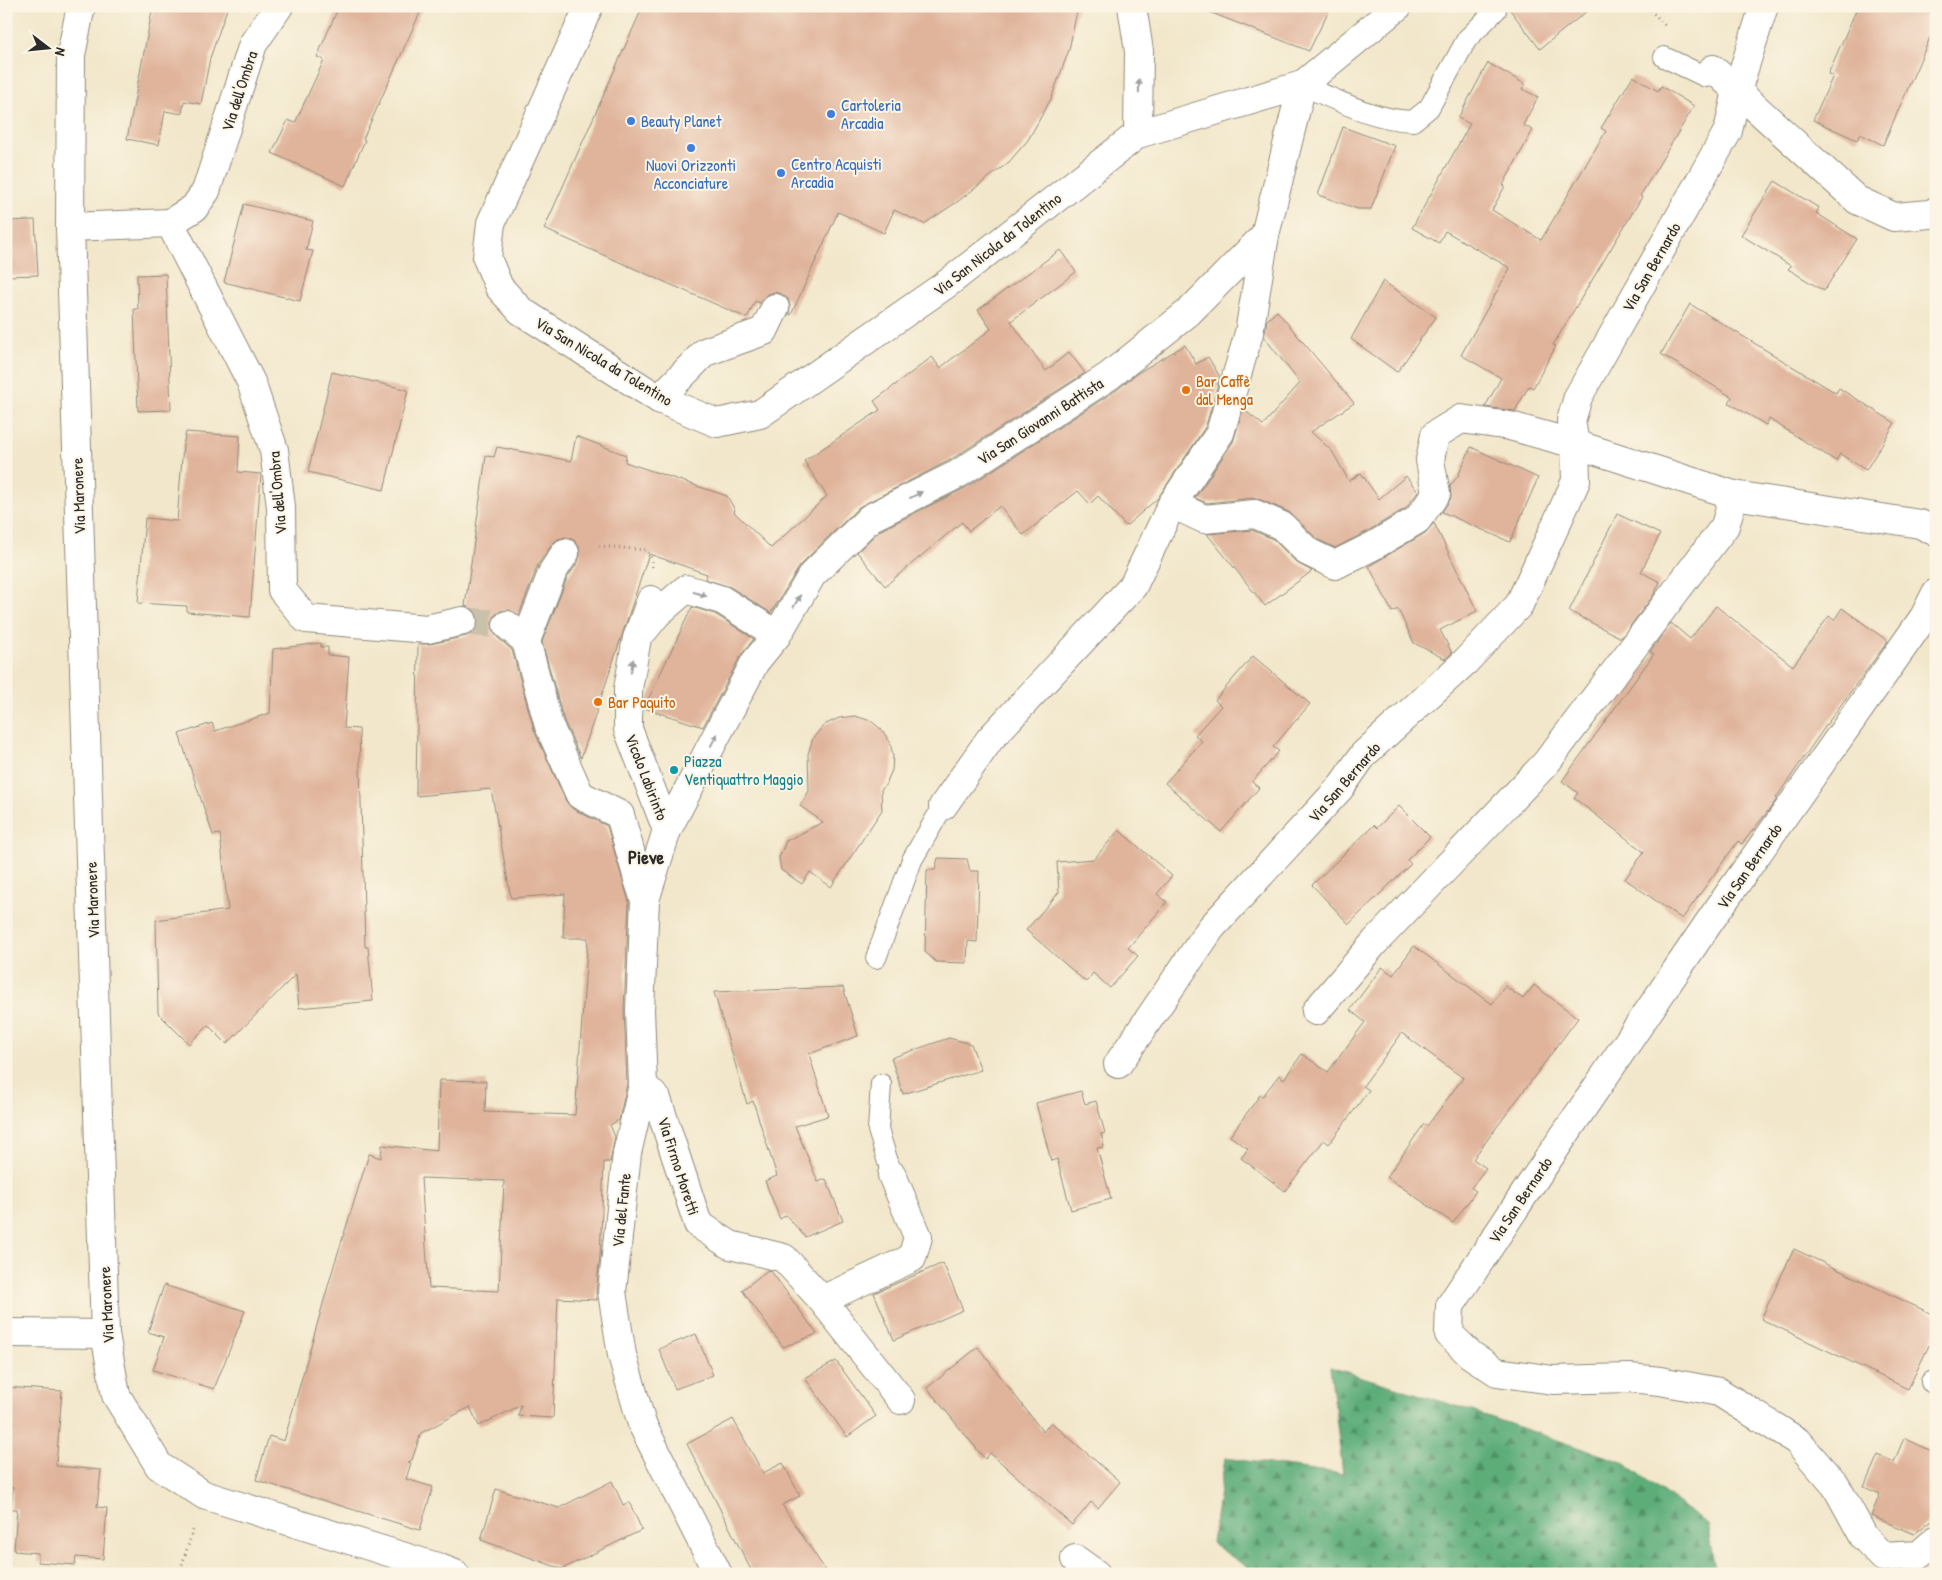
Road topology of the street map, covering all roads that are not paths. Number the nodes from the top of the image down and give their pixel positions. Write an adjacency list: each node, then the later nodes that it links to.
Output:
1 (81, 6): 15 (street, Via Maronere)
2 (279, 6): 14 (street, Via dell'Ombra)
3 (589, 6): 18 (street, Via San Nicola da Tolentino)
4 (1132, 6): 12 (street, one-way to 4)
5 (1398, 6): 10 (street)
6 (1764, 6): 11 (street)
7 (1496, 10): 10 (lane)
8 (1664, 58): 9 (lane)
9 (1714, 69): 11 (street)
10 (1302, 85): 12 (street, Via San Nicola da Tolentino); 16 (street)
11 (1737, 91): 13 (street); 19 (street, Via San Bernardo)
12 (1138, 134): 18 (street, Via San Nicola da Tolentino)
13 (1936, 211)
14 (170, 223): 15 (street, Via dell'Ombra); 26 (street, Via dell'Ombra)
15 (70, 227): 40 (street, Via Maronere)
16 (1265, 235): 21 (street); 27 (street, Via San Giovanni Battista, one-way to 16)
17 (775, 308): 18 (street)
18 (659, 399)
19 (1576, 444): 20 (street); 21 (street); 34 (street, Via San Bernardo)
20 (1734, 495): 22 (street); 33 (street)
21 (1172, 504): 29 (street)
22 (1936, 532)
23 (565, 554): 31 (street)
24 (1936, 593): 42 (street, Via San Bernardo)
25 (651, 600): 28 (street, Vicolo Labirinto)
26 (463, 621)
27 (777, 635): 28 (street, one-way to 27); 30 (street, Via San Giovanni Battista, one-way to 27)
28 (637, 638): 30 (street, Vicolo Labirinto, one-way to 28)
29 (943, 806): 32 (lane)
30 (667, 830): 31 (street, Via del Fante)
31 (646, 900): 36 (street, Via del Fante)
32 (876, 958)
33 (1316, 1011)
34 (1118, 1064)
35 (882, 1084): 37 (lane)
36 (643, 1085): 38 (street, Via Firmo Moretti); 44 (street, Via del Fante)
37 (892, 1175): 38 (street)
38 (822, 1300): 41 (street, Via Firmo Moretti)
39 (6, 1333): 40 (street)
40 (105, 1334): 43 (street, Via Maronere)
41 (902, 1400)
42 (1936, 1540)
43 (455, 1574)
44 (718, 1574)

